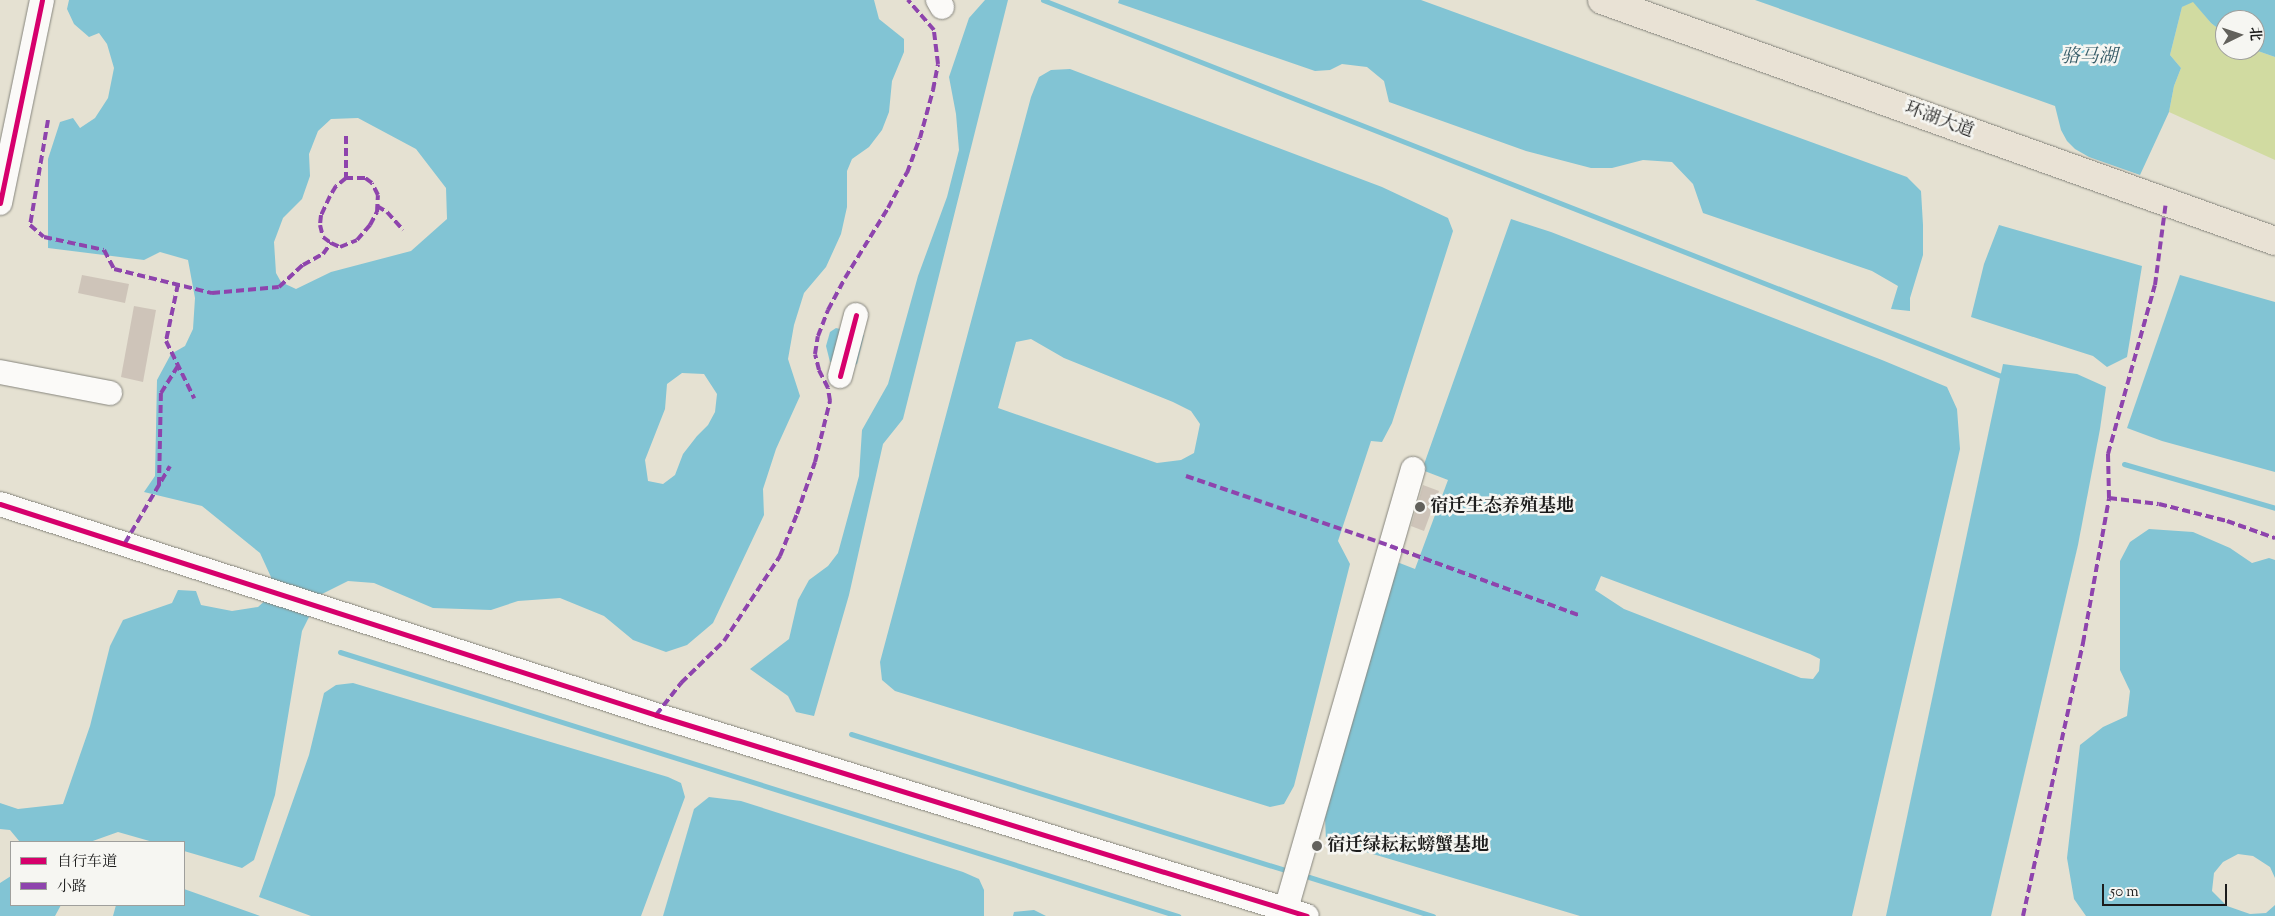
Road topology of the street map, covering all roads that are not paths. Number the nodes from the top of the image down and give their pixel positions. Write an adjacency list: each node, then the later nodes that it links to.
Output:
1 (42, 0): 3 (street)
2 (1602, 0): 4 (main road, 环湖大道)
3 (0, 202)
4 (2275, 242)
5 (856, 315): 7 (street)
6 (0, 372): 8 (street)
7 (840, 376)
8 (110, 393)
9 (1413, 469): 11 (street)
10 (0, 504): 11 (street)
11 (1297, 913)

